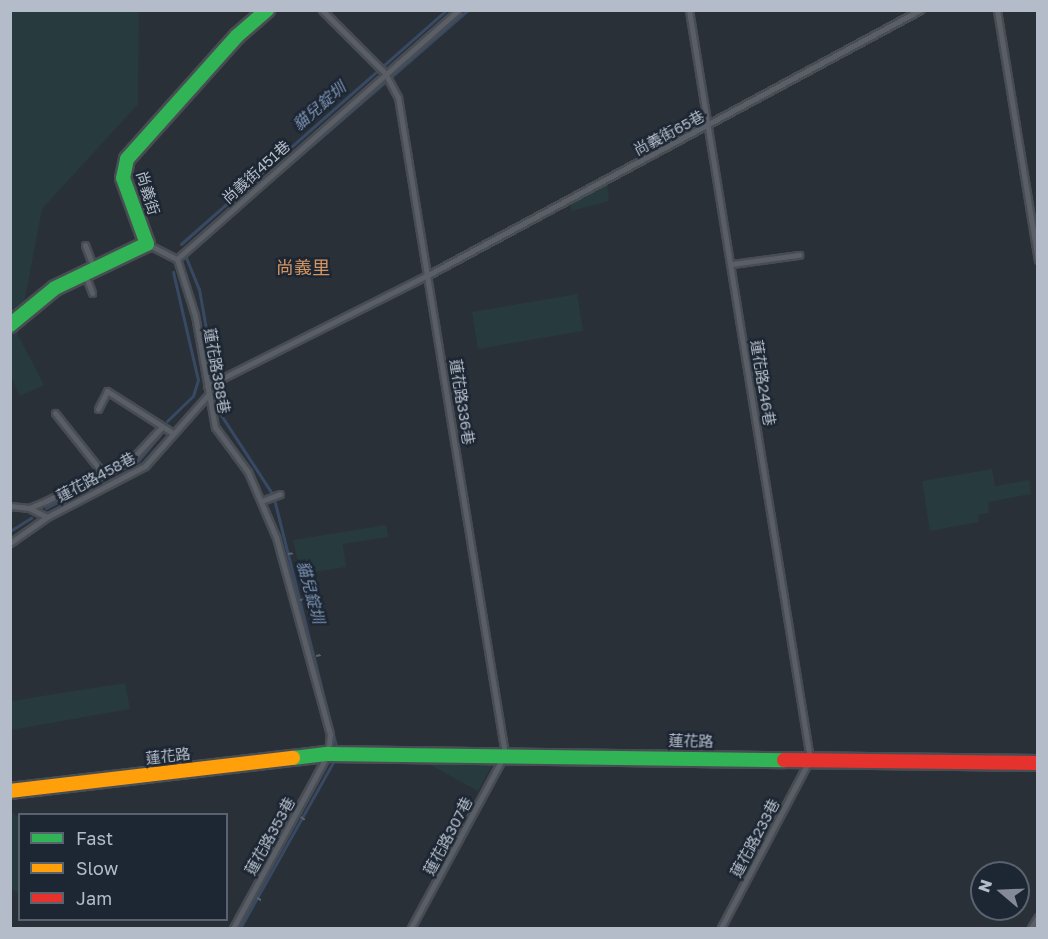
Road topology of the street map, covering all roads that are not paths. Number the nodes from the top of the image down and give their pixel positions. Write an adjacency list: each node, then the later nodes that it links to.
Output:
1 (267, 10): 9 (street, 尚義街)
2 (322, 10): 7 (lane, 蓮花路336巷)
3 (458, 10): 7 (lane, 尚義街451巷)
4 (689, 10): 8 (lane, 蓮花路246巷)
5 (920, 10): 8 (lane, 尚義街65巷)
6 (997, 10): 12 (lane)
7 (385, 73): 13 (lane, 尚義街451巷); 16 (lane, 蓮花路336巷)
8 (709, 125): 14 (lane, 蓮花路246巷); 16 (lane, 尚義街65巷)
9 (147, 244): 13 (lane); 15 (street)
10 (85, 245): 15 (lane)
11 (799, 255): 14 (lane)
12 (1037, 258)
13 (177, 259): 19 (lane, 蓮花路388巷)
14 (732, 264): 34 (lane, 蓮花路246巷)
15 (90, 274): 17 (lane); 18 (street)
16 (428, 275): 19 (lane, 尚義街65巷); 33 (lane, 蓮花路336巷)
17 (92, 293)
18 (10, 325)
19 (207, 386): 20 (lane, 蓮花路388巷)
20 (208, 395): 24 (lane, 蓮花路458巷); 27 (lane, 蓮花路388巷)
21 (98, 409): 23 (lane)
22 (55, 413): 25 (lane)
23 (162, 427): 24 (lane); 25 (lane)
24 (171, 432): 30 (lane, 蓮花路458巷)
25 (102, 472): 29 (lane)
26 (280, 494): 27 (lane)
27 (262, 501): 32 (lane, 蓮花路388巷)
28 (10, 507): 29 (lane)
29 (29, 508): 30 (lane)
30 (47, 517): 31 (lane, 蓮花路458巷)
31 (10, 543)
32 (328, 754): 33 (street, 蓮花路); 36 (street, 蓮花路); 38 (lane, 蓮花路353巷)
33 (505, 754): 34 (street, 蓮花路); 39 (lane, 蓮花路307巷)
34 (810, 759): 35 (street, 蓮花路); 40 (lane, 蓮花路233巷)
35 (1038, 763)
36 (10, 791)
37 (1038, 917): 41 (lane)
38 (233, 928)
39 (411, 928)
40 (721, 928)
41 (1031, 928)

